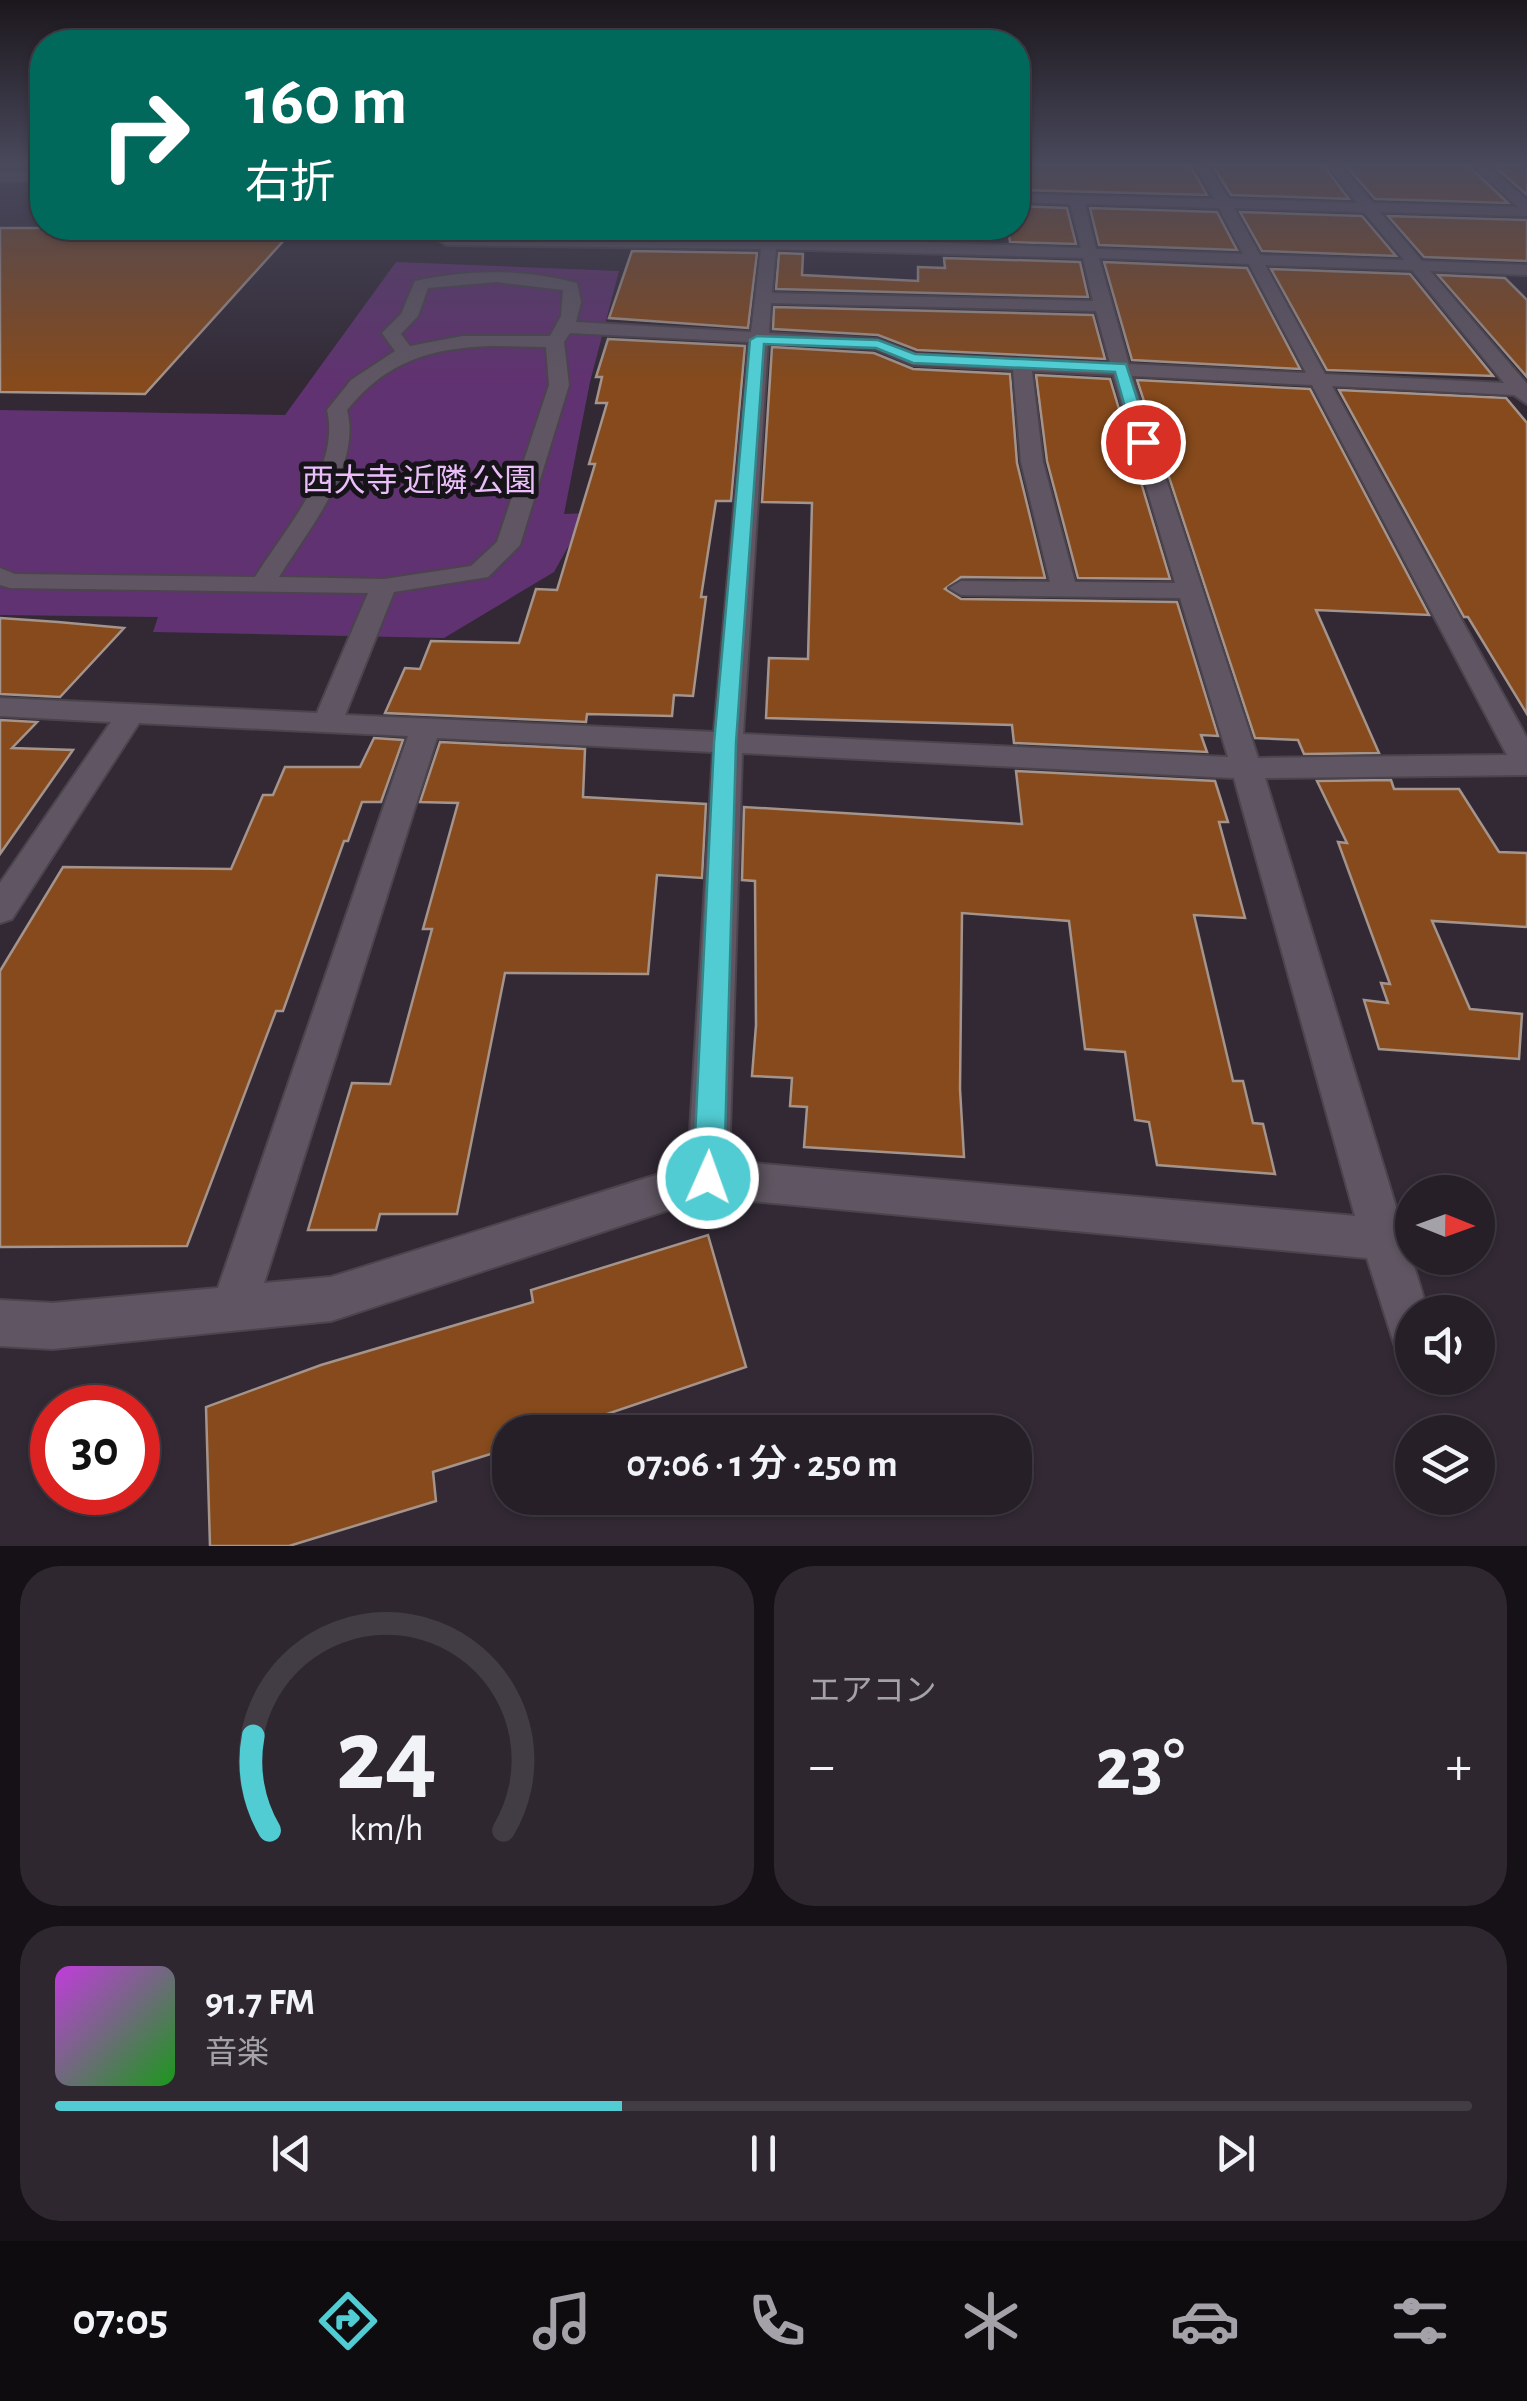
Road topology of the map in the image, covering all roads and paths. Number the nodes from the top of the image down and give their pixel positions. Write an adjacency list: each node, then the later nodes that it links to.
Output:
1 (1085, 237): 8 (street)
2 (1242, 237): 9 (street)
3 (1396, 237): 10 (street)
4 (446, 240): 7 (street)
5 (797, 240): 7 (street)
6 (883, 240): 8 (street)
7 (769, 245): 12 (street)
8 (1089, 253): 9 (street); 13 (street)
9 (1255, 260): 10 (street); 19 (street)
10 (1420, 267): 11 (street); 20 (street)
11 (1527, 270)
12 (763, 298): 13 (street); 15 (street)
13 (1104, 306): 18 (street)
14 (560, 334): 15 (street); 16 (street); 16 (street); 23 (street)
15 (757, 340): 17 (street); 31 (street)
16 (404, 350): 22 (street)
17 (1022, 363): 18 (street); 25 (street)
18 (1121, 368): 19 (street); 26 (street)
19 (1318, 378): 20 (street); 32 (street)
20 (1525, 393)
21 (0, 576): 22 (street)
22 (263, 584): 23 (street)
23 (384, 586): 29 (street)
24 (962, 588): 25 (street)
25 (1064, 589): 26 (street)
26 (1188, 592): 33 (street)
27 (0, 708): 28 (street)
28 (131, 712): 29 (street); 34 (street)
29 (327, 723): 30 (street)
30 (426, 727): 31 (street); 38 (street)
31 (725, 743): 33 (street); 35 (street)
32 (1527, 765): 33 (street)
33 (1246, 768): 36 (street)
34 (0, 910)
35 (708, 1178): 36 (street); 38 (street)
36 (1383, 1239): 37 (street)
37 (1400, 1295)
38 (233, 1309): 39 (street)
39 (0, 1323)

